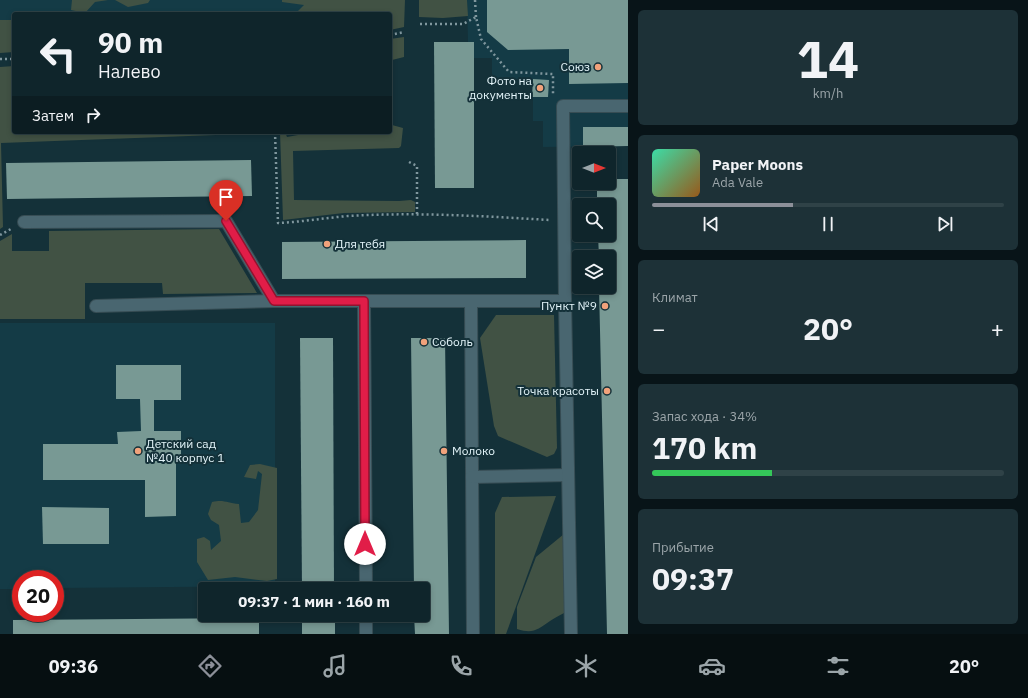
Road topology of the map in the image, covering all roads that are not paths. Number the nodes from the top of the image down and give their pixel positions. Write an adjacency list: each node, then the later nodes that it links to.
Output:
1 (628, 106): 6 (lane)
2 (24, 222): 3 (lane)
3 (274, 301): 4 (lane); 7 (lane)
4 (364, 301): 5 (lane); 10 (lane)
5 (471, 301): 6 (lane); 9 (lane)
6 (565, 301): 8 (lane)
7 (96, 306)
8 (568, 474): 9 (lane); 14 (lane)
9 (472, 477): 13 (lane)
10 (366, 582)
11 (366, 622): 12 (lane)
12 (366, 634)
13 (473, 634)
14 (571, 634)

